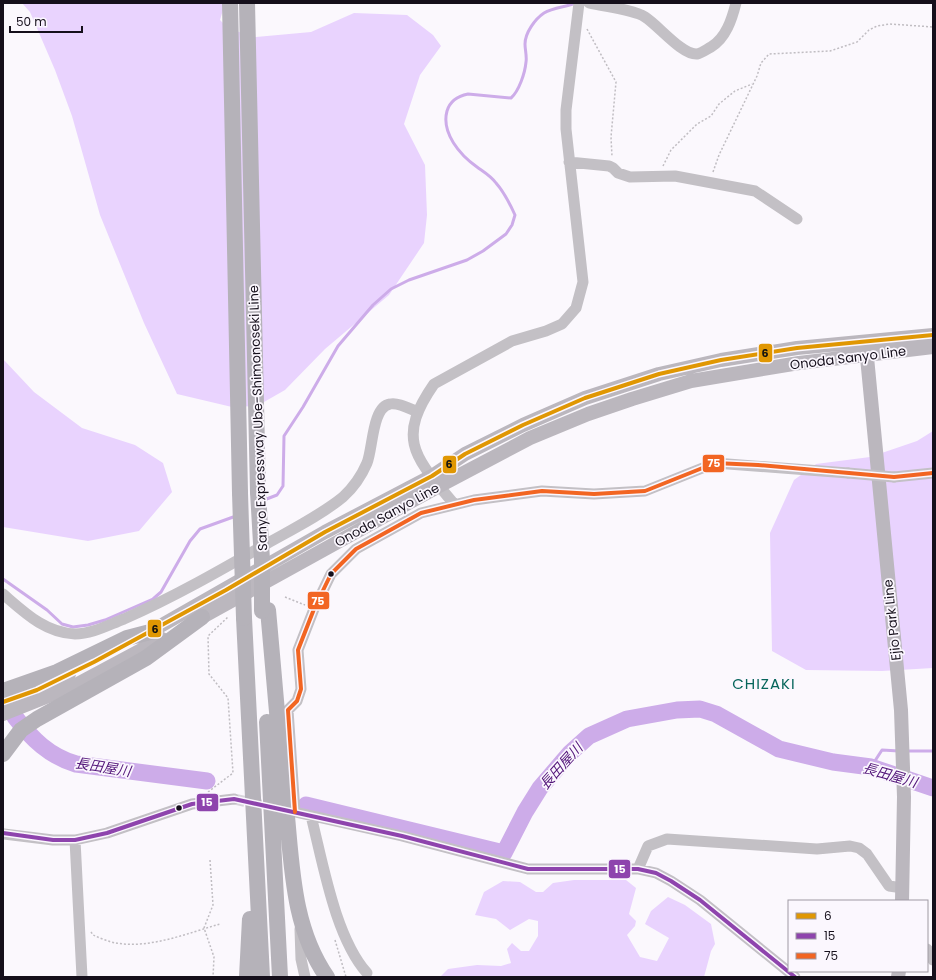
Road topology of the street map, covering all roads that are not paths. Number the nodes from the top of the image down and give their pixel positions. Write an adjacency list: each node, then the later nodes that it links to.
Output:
1 (230, 3): 26 (highway, Sanyo Expressway Ube-Shimonoseki Line, bridge)
2 (247, 3): 17 (highway, Sanyo Expressway Ube-Shimonoseki Line, bridge)
3 (579, 3): 6 (street)
4 (589, 3): 5 (street)
5 (736, 3)
6 (569, 162): 7 (street); 12 (street)
7 (797, 219)
8 (933, 335): 9 (main road, Onoda Sanyo Line)
9 (866, 341): 11 (main road, Ejio Park Line); 14 (main road, Onoda Sanyo Line)
10 (933, 347): 11 (main road, Onoda Sanyo Line)
11 (867, 356): 14 (main road, Onoda Sanyo Line); 30 (main road, Ejio Park Line)
12 (418, 412): 14 (street); 16 (street)
13 (933, 473): 15 (street, bridge)
14 (435, 481): 15 (street); 18 (main road, Onoda Sanyo Line); 19 (main road, Onoda Sanyo Line)
15 (454, 504): 25 (street)
16 (3, 594)
17 (265, 610): 31 (highway); 37 (highway)
18 (202, 617): 22 (main road, Onoda Sanyo Line); 23 (highway)
19 (150, 632): 20 (highway); 21 (main road, Onoda Sanyo Line)
20 (3, 691)
21 (3, 702)
22 (3, 714)
23 (3, 754)
24 (234, 799): 28 (street)
25 (311, 816): 29 (street); 33 (street)
26 (253, 824): 35 (highway); 36 (highway, Sanyo Expressway Ube-Shimonoseki Line)
27 (4, 834): 28 (street)
28 (75, 840): 34 (street)
29 (638, 869): 30 (street); 32 (street)
30 (902, 895)
31 (300, 917): 38 (street); 39 (highway)
32 (788, 971)
33 (367, 973)
34 (82, 977)
35 (247, 977)
36 (262, 977)
37 (280, 977)
38 (305, 977)
39 (327, 977)

